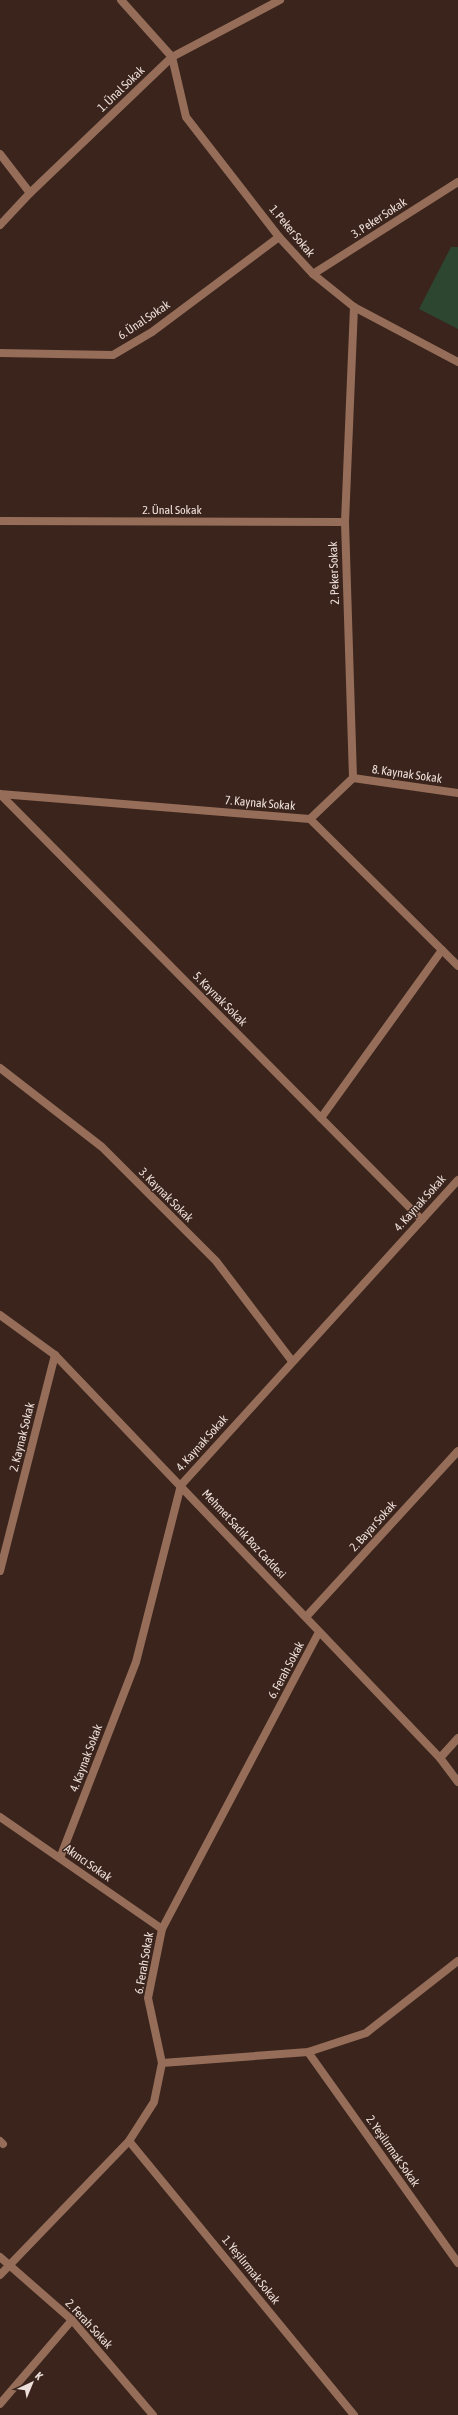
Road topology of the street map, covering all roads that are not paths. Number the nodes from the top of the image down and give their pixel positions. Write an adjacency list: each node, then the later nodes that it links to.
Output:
1 (121, 0): 3 (street)
2 (280, 0): 3 (street, 1. Ünal Sokak)
3 (172, 57): 6 (street, 1. Ünal Sokak); 8 (street, 1. Peker Sokak)
4 (0, 154): 6 (street)
5 (458, 182): 9 (street, 3. Peker Sokak)
6 (30, 193): 7 (street, 1. Ünal Sokak)
7 (0, 225)
8 (280, 237): 9 (street, 1. Peker Sokak); 11 (street, 6. Ünal Sokak)
9 (313, 274): 10 (street, 1. Peker Sokak)
10 (354, 307): 12 (street, 1. Peker Sokak); 14 (street, 2. Peker Sokak)
11 (0, 353)
12 (458, 362)
13 (0, 521): 14 (street, 2. Ünal Sokak)
14 (345, 522): 15 (street, 2. Peker Sokak)
15 (353, 778): 16 (street, 8. Kaynak Sokak); 18 (street)
16 (458, 793)
17 (0, 794): 18 (street, 7. Kaynak Sokak); 22 (street, 5. Kaynak Sokak)
18 (310, 819): 19 (street, 7. Kaynak Sokak)
19 (442, 950): 20 (street, 7. Kaynak Sokak); 22 (street)
20 (458, 966)
21 (0, 1068): 27 (street, 3. Kaynak Sokak)
22 (321, 1118): 24 (street, 5. Kaynak Sokak)
23 (458, 1180): 24 (street, 4. Kaynak Sokak)
24 (422, 1220): 27 (street, 4. Kaynak Sokak)
25 (0, 1315): 26 (street, Mehmet Sadık Boz Caddesi)
26 (55, 1354): 29 (street, Mehmet Sadık Boz Caddesi); 30 (street, 2. Kaynak Sokak)
27 (292, 1361): 29 (street, 4. Kaynak Sokak)
28 (458, 1451): 31 (street, 2. Bayar Sokak)
29 (181, 1485): 31 (street, Mehmet Sadık Boz Caddesi); 37 (street, 4. Kaynak Sokak)
30 (0, 1571)
31 (306, 1617): 32 (street, Mehmet Sadık Boz Caddesi)
32 (320, 1632): 34 (street, Mehmet Sadık Boz Caddesi); 38 (street, 6. Ferah Sokak)
33 (458, 1738): 34 (street)
34 (440, 1758): 35 (street, Mehmet Sadık Boz Caddesi)
35 (458, 1782)
36 (0, 1817): 37 (street, Akıncı Sokak)
37 (60, 1858): 38 (street, Akıncı Sokak)
38 (162, 1929): 41 (street, 6. Ferah Sokak)
39 (458, 1961): 40 (street)
40 (308, 2052): 41 (street); 44 (street, 2. Yeşilırmak Sokak)
41 (162, 2063): 42 (street, 6. Ferah Sokak)
42 (129, 2141): 45 (street, 6. Ferah Sokak); 50 (street, 1. Yeşilırmak Sokak)
43 (0, 2257): 45 (street, 2. Ferah Sokak)
44 (458, 2263)
45 (10, 2264): 46 (street, 6. Ferah Sokak); 47 (street, 2. Ferah Sokak)
46 (0, 2275)
47 (72, 2320): 48 (street); 49 (street, 2. Ferah Sokak)
48 (0, 2404)
49 (153, 2415)
50 (354, 2415)

